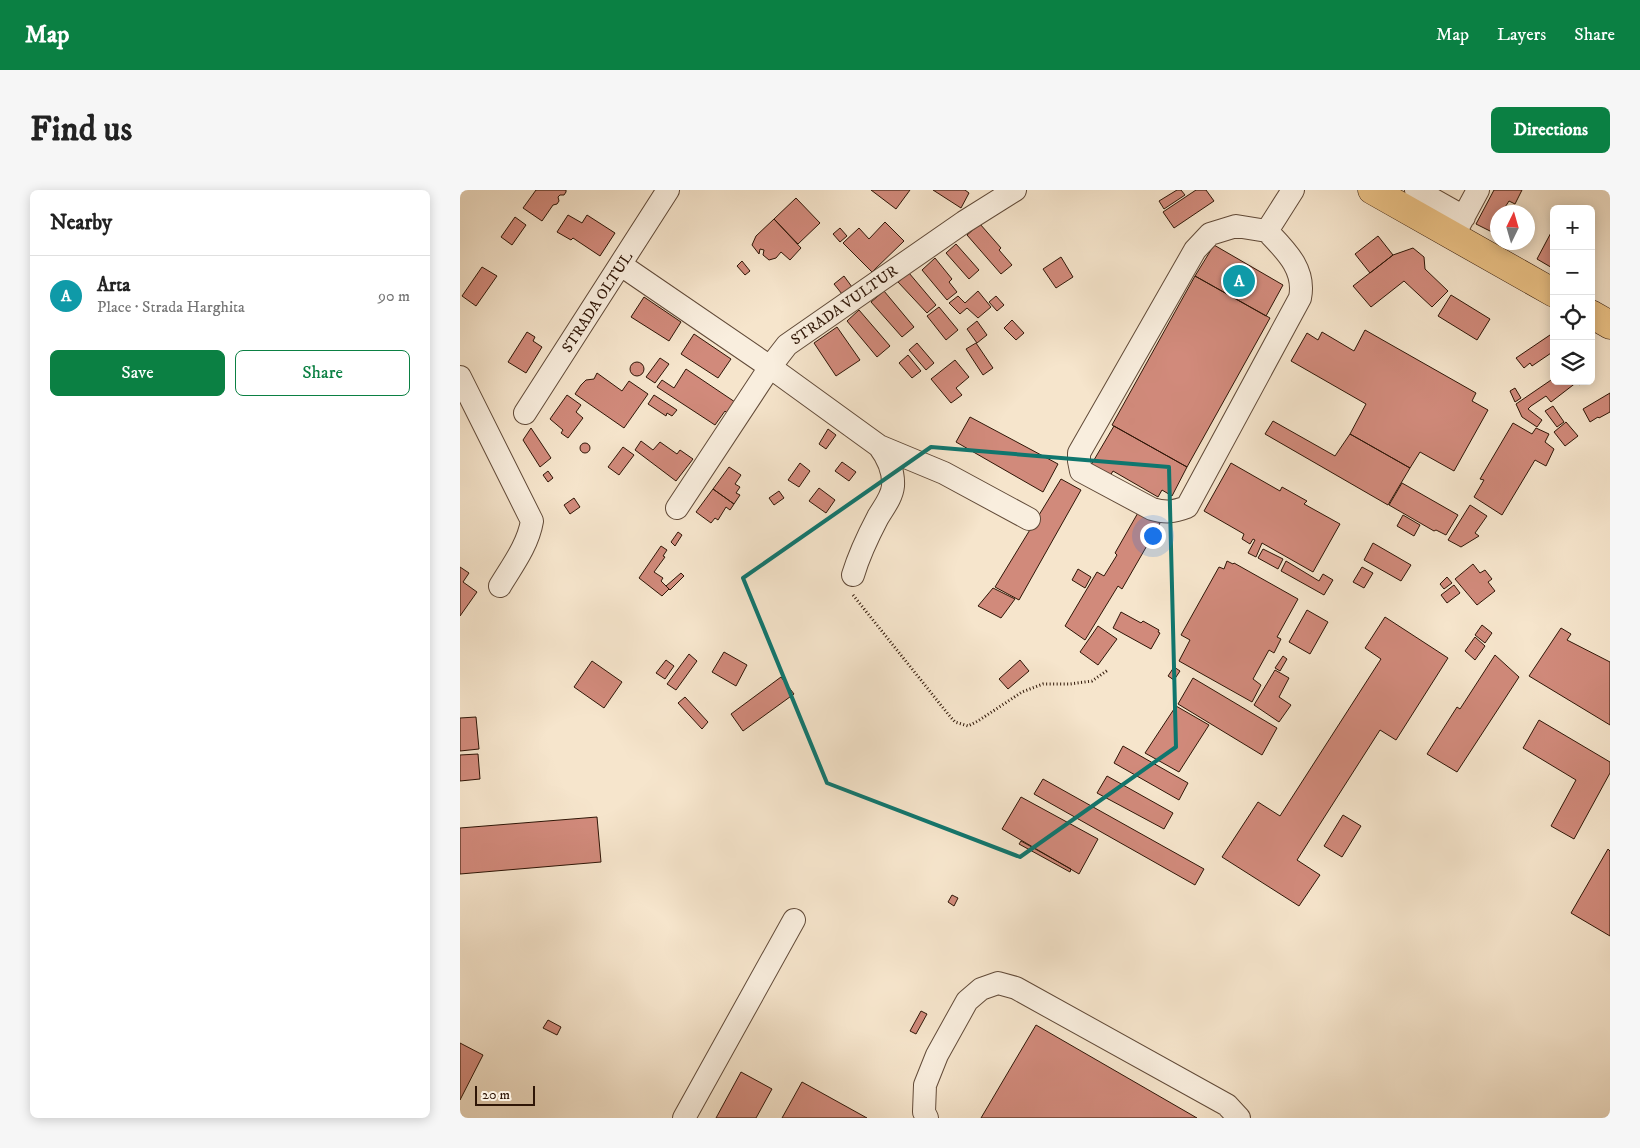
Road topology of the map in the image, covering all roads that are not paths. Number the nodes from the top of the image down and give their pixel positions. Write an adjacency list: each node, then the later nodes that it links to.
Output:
1 (668, 190): 9 (street, STRADA OLTUL)
2 (1015, 190): 13 (street, STRADA VULTUR)
3 (1293, 190): 8 (street)
4 (1416, 190): 7 (street)
5 (1478, 190): 7 (street)
6 (1381, 192): 7 (main road)
7 (1459, 226): 10 (main road)
8 (1267, 231): 8 (street)
9 (621, 265): 13 (street); 15 (street, STRADA OLTUL)
10 (1550, 290)
11 (1595, 316): 12 (main road)
12 (1610, 325)
13 (770, 368): 16 (street); 17 (street, STRADA VULTUR)
14 (460, 377): 20 (street)
15 (525, 413)
16 (879, 446): 18 (street); 19 (street)
17 (678, 508)
18 (1029, 519)
19 (853, 575)
20 (500, 586)
21 (794, 920): 22 (street)
22 (684, 1118)
23 (927, 1118): 24 (street)
24 (1239, 1118)

